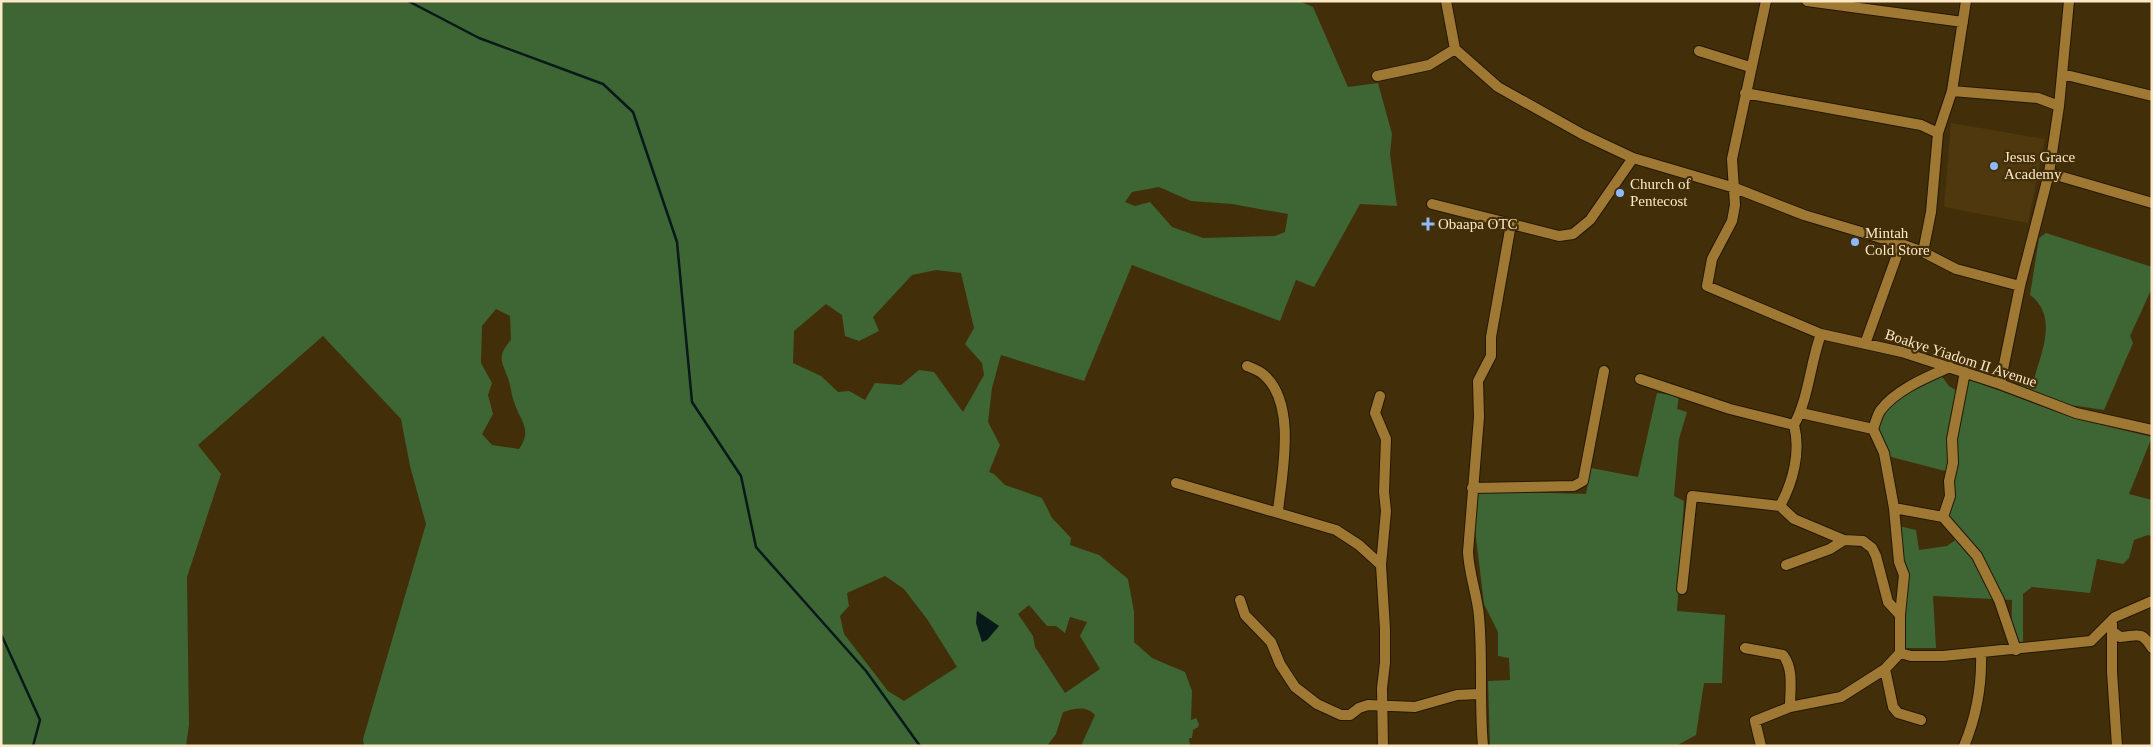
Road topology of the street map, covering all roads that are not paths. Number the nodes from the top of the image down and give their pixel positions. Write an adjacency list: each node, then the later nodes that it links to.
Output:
1 (1446, 1): 7 (street)
2 (1766, 1): 9 (street)
3 (1807, 1): 6 (street)
4 (1966, 1): 6 (street)
5 (2069, 1): 10 (street)
6 (1963, 22): 12 (street)
7 (1455, 49): 11 (street); 17 (street)
8 (1699, 51): 9 (street)
9 (1750, 67): 13 (street)
10 (2062, 74): 14 (street); 15 (street)
11 (1377, 76)
12 (1952, 90): 15 (street); 16 (street)
13 (1745, 93): 16 (street); 19 (street)
14 (2152, 96)
15 (2059, 106): 18 (street)
16 (1938, 133): 24 (street)
17 (1633, 158): 19 (street); 22 (street)
18 (2049, 174): 20 (street); 25 (street)
19 (1735, 188): 23 (street); 26 (street, Boakye Yiadom II Avenue)
20 (2152, 203)
21 (1432, 204): 22 (street)
22 (1511, 224): 40 (street)
23 (1901, 244): 24 (street); 27 (street)
24 (1923, 252): 25 (street)
25 (2020, 286): 33 (street)
26 (1821, 334): 27 (street, Boakye Yiadom II Avenue); 35 (street)
27 (1865, 344): 29 (street, Boakye Yiadom II Avenue)
28 (1247, 366): 43 (street)
29 (1950, 367): 31 (street, Boakye Yiadom II Avenue); 37 (street)
30 (1604, 371): 40 (street)
31 (1965, 372): 33 (street, Boakye Yiadom II Avenue); 44 (street)
32 (1640, 379): 36 (street)
33 (2000, 384): 38 (street, Boakye Yiadom II Avenue)
34 (1380, 396): 46 (street)
35 (1800, 413): 36 (street); 37 (street)
36 (1794, 425): 41 (street)
37 (1873, 429): 42 (street)
38 (2152, 430)
39 (1176, 483): 43 (street)
40 (1472, 488): 60 (street)
41 (1780, 506): 45 (street); 48 (street)
42 (1894, 508): 44 (street); 51 (street)
43 (1278, 511): 46 (street)
44 (1943, 517): 56 (street)
45 (1844, 540): 47 (street); 51 (street)
46 (1381, 565): 61 (street)
47 (1786, 565)
48 (1682, 589)
49 (1240, 600): 61 (street)
50 (2152, 601): 52 (street)
51 (1900, 615): 57 (street)
52 (2112, 620): 53 (street); 56 (street)
53 (2112, 631): 55 (street); 68 (street)
54 (1745, 648): 62 (street)
55 (2152, 648)
56 (2016, 650): 58 (street)
57 (1900, 653): 58 (street); 59 (street)
58 (1981, 653): 67 (street)
59 (1886, 669): 62 (street); 63 (street)
60 (1480, 694): 61 (street); 65 (street)
61 (1382, 704): 64 (street)
62 (1790, 706): 66 (street)
63 (1921, 720)
64 (1383, 746)
65 (1484, 746)
66 (1761, 746)
67 (1964, 746)
68 (2117, 746)

